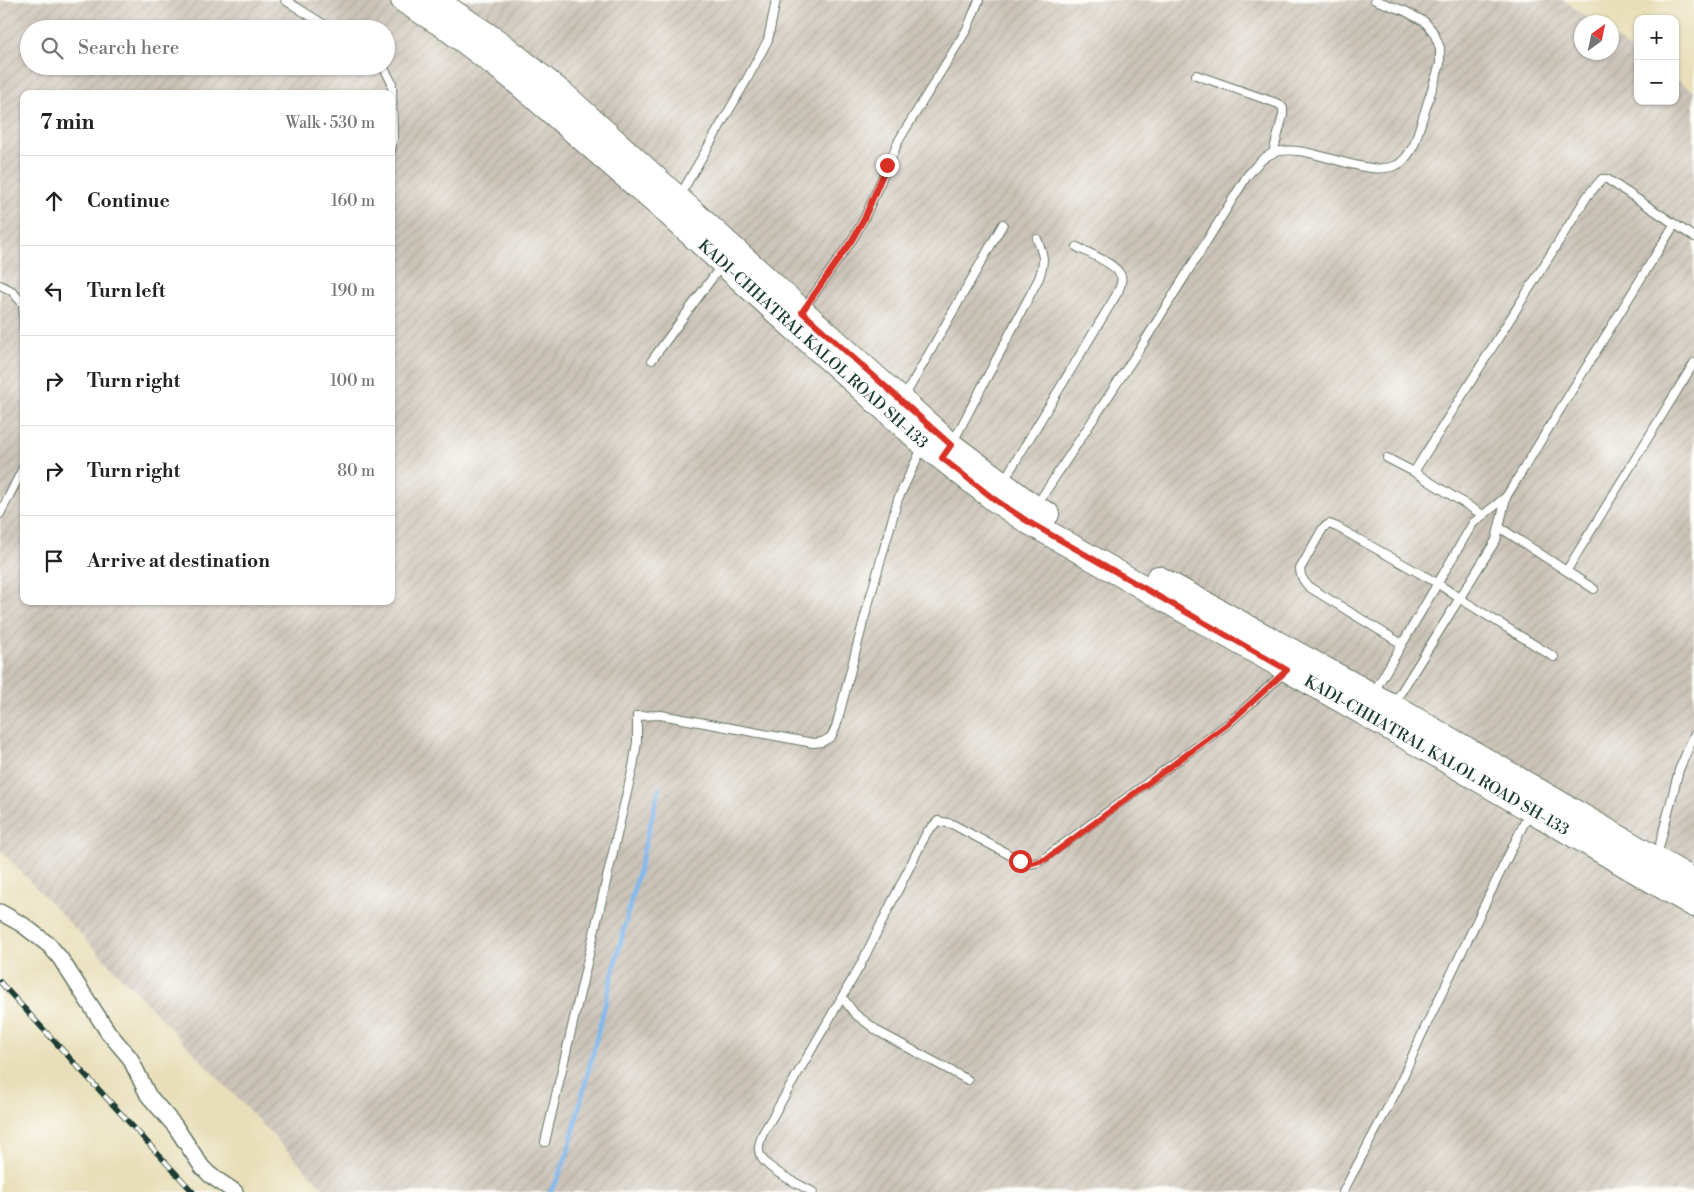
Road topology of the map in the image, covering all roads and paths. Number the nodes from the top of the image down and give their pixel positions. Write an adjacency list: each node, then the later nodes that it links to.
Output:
1 (285, 0): 7 (lane)
2 (403, 0): 18 (main road, KADI-CHHATRAL KALOL ROAD SH-133)
3 (435, 0): 12 (main road, KADI-CHHATRAL KALOL ROAD SH-133)
4 (776, 0): 12 (lane)
5 (980, 0): 21 (lane)
6 (1375, 0): 11 (lane)
7 (317, 20)
8 (388, 75): 10 (lane)
9 (1196, 75): 11 (lane)
10 (392, 90)
11 (1273, 154): 31 (lane)
12 (678, 199): 21 (main road, KADI-CHHATRAL KALOL ROAD SH-133)
13 (1003, 224): 24 (lane)
14 (1674, 225): 15 (lane); 27 (lane); 30 (lane)
15 (1694, 237)
16 (1037, 239): 25 (lane)
17 (1077, 246): 29 (lane)
18 (724, 262): 22 (lane); 25 (main road, KADI-CHHATRAL KALOL ROAD SH-133)
19 (0, 285): 20 (lane)
20 (20, 300)
21 (802, 312): 24 (main road, KADI-CHHATRAL KALOL ROAD SH-133)
22 (652, 360)
23 (1694, 363): 35 (lane)
24 (902, 401): 25 (main road, KADI-CHHATRAL KALOL ROAD SH-133)
25 (939, 449): 29 (main road, KADI-CHHATRAL KALOL ROAD SH-133); 41 (main road, KADI-CHHATRAL KALOL ROAD SH-133); 52 (lane)
26 (1387, 458): 27 (lane)
27 (1414, 472): 33 (lane)
28 (20, 474): 32 (lane)
29 (1002, 484): 31 (main road, KADI-CHHATRAL KALOL ROAD SH-133)
30 (1506, 497): 33 (lane); 34 (lane)
31 (1035, 508): 42 (main road, KADI-CHHATRAL KALOL ROAD SH-133)
32 (0, 514)
33 (1483, 515): 36 (lane)
34 (1498, 527): 35 (lane); 38 (lane)
35 (1567, 570): 37 (lane)
36 (1438, 583): 38 (lane); 39 (lane); 39 (lane)
37 (1594, 589)
38 (1459, 598): 40 (lane); 43 (lane)
39 (1402, 644): 42 (lane)
40 (1554, 657)
41 (1287, 670): 45 (main road, KADI-CHHATRAL KALOL ROAD SH-133); 50 (lane)
42 (1372, 695): 43 (main road, KADI-CHHATRAL KALOL ROAD SH-133)
43 (1392, 706): 46 (main road, KADI-CHHATRAL KALOL ROAD SH-133)
44 (1694, 735): 46 (lane)
45 (1531, 809): 48 (main road, KADI-CHHATRAL KALOL ROAD SH-133); 55 (lane)
46 (1656, 860): 47 (main road, KADI-CHHATRAL KALOL ROAD SH-133)
47 (1694, 882)
48 (1694, 905)
49 (0, 912): 53 (street)
50 (842, 997): 51 (lane); 54 (lane)
51 (968, 1080)
52 (545, 1142)
53 (235, 1192)
54 (813, 1192)
55 (1343, 1192)

